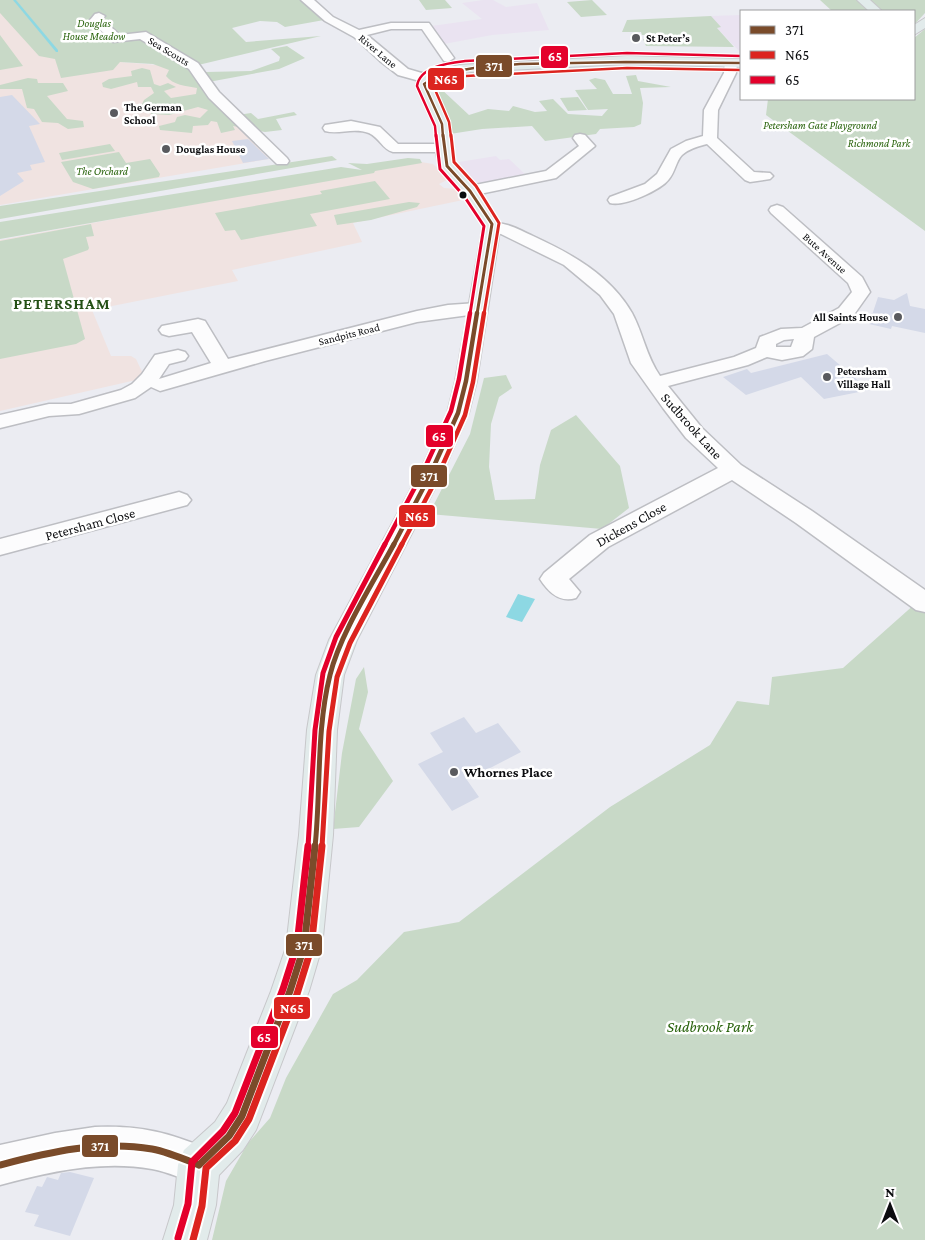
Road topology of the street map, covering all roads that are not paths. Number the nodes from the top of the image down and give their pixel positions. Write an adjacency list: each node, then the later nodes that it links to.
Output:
1 (308, 0): 5 (street, River Lane)
2 (864, 0): 3 (main road)
3 (875, 10)
4 (98, 16): 13 (street, Sea Scouts)
5 (358, 34): 6 (street); 8 (street, River Lane)
6 (448, 58)
7 (736, 63): 8 (main road); 11 (street)
8 (427, 79): 12 (main road)
9 (330, 128): 12 (street)
10 (580, 138): 15 (street)
11 (710, 139): 14 (street); 16 (street)
12 (443, 151): 15 (main road)
13 (282, 161)
14 (752, 178)
15 (470, 191): 18 (main road)
16 (616, 200)
17 (777, 210): 23 (street, Bute Avenue)
18 (492, 228): 19 (main road); 23 (street, Sudbrook Lane)
19 (477, 310): 22 (street, Sandpits Road); 32 (main road)
20 (168, 330): 22 (street)
21 (178, 356): 24 (street)
22 (222, 365): 24 (street, Sandpits Road)
23 (655, 383): 26 (street, Sudbrook Lane)
24 (150, 386): 25 (street, Sandpits Road)
25 (0, 422)
26 (733, 470): 29 (street, Dickens Close); 30 (street, Sudbrook Lane)
27 (180, 501): 28 (street, Petersham Close)
28 (0, 547)
29 (567, 592)
30 (925, 603)
31 (0, 1165): 32 (street)
32 (198, 1165): 33 (main road)
33 (185, 1240)

